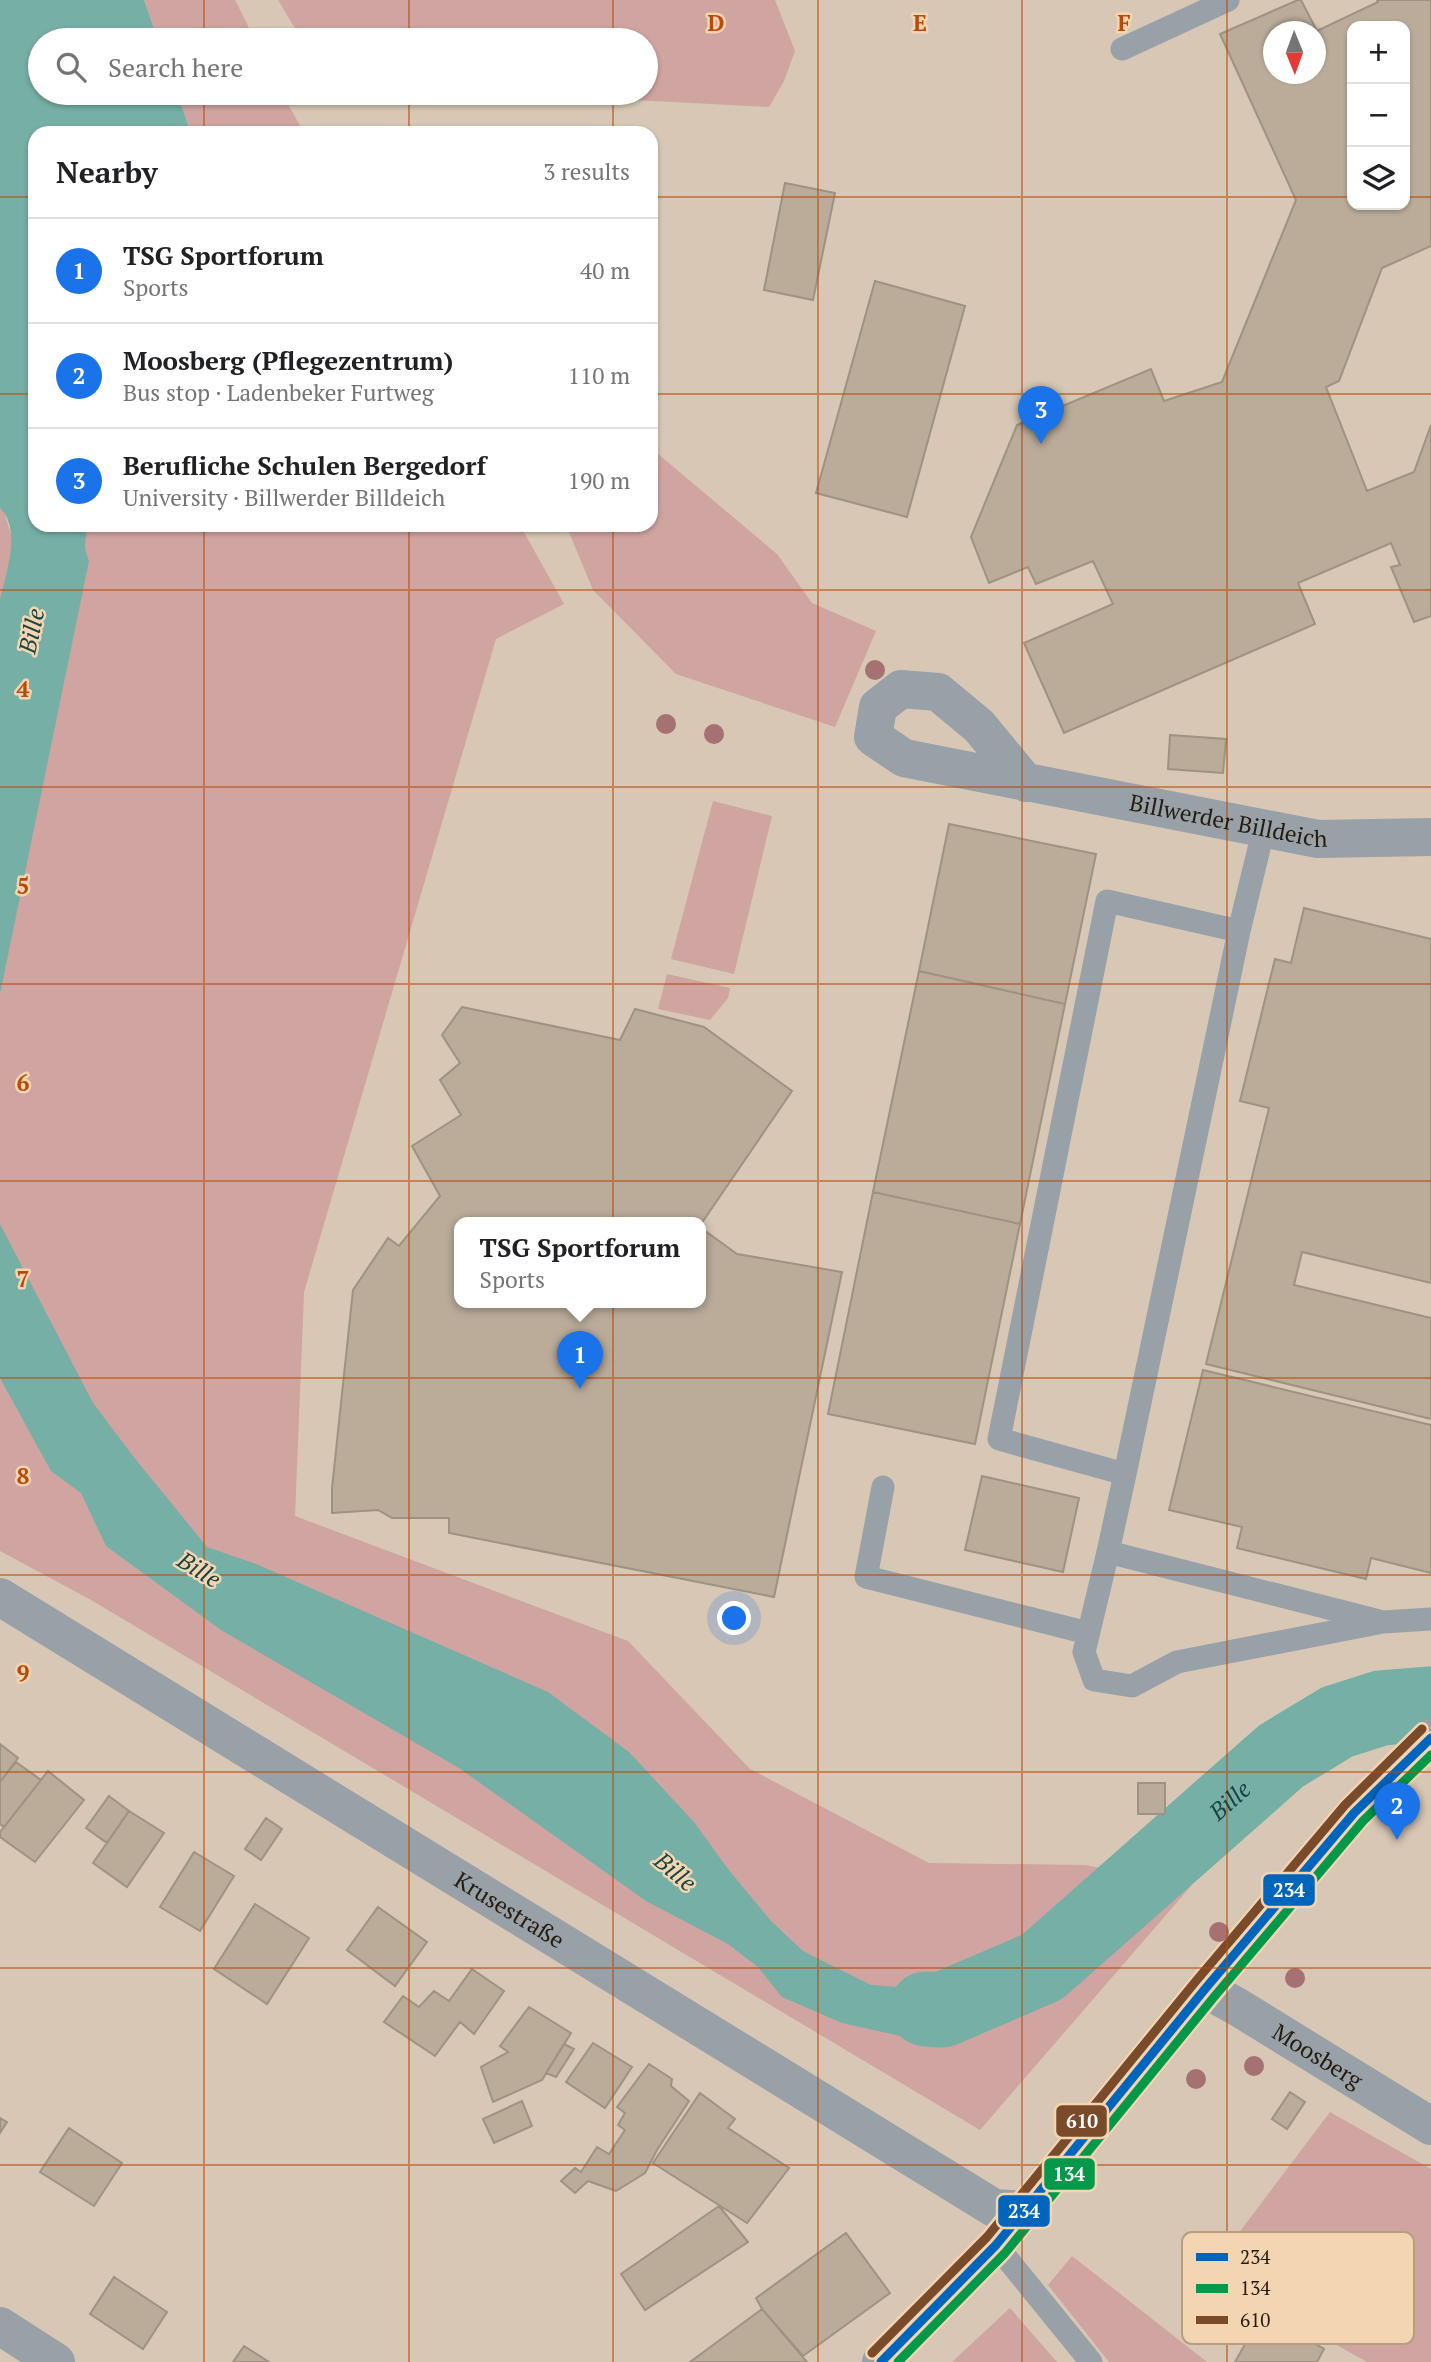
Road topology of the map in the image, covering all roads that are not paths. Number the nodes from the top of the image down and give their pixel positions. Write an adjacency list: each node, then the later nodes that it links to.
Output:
1 (1228, 0): 2 (lane)
2 (1122, 49)
3 (1026, 783): 4 (street, Billwerder Billdeich)
4 (1264, 828): 5 (street, Billwerder Billdeich); 6 (lane)
5 (1431, 837)
6 (1239, 931): 7 (lane); 7 (lane)
7 (1125, 1474): 9 (lane)
8 (883, 1487): 13 (lane)
9 (1108, 1552): 12 (lane); 13 (lane)
10 (0, 1597): 17 (street, Krusestraße)
11 (1431, 1619): 12 (lane)
12 (1383, 1622): 13 (lane)
13 (1088, 1633)
14 (1431, 1738): 15 (street)
15 (1205, 1989): 16 (street, Moosberg); 17 (street)
16 (1431, 2126)
17 (1024, 2210): 18 (street)
18 (996, 2245): 21 (street); 22 (lane)
19 (0, 2326): 20 (street)
20 (56, 2362)
21 (881, 2362)
22 (1091, 2362)

